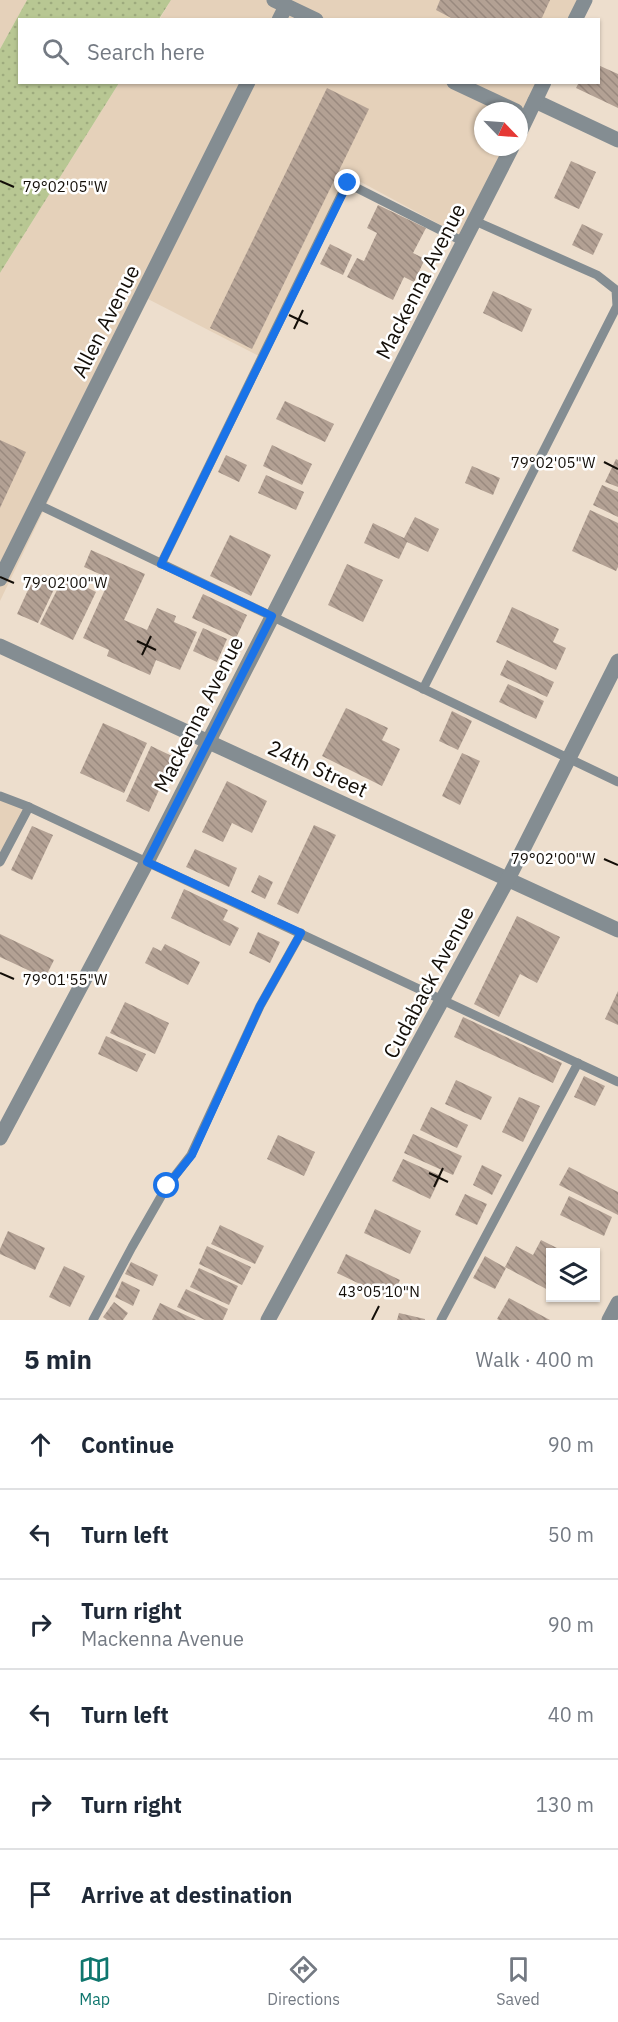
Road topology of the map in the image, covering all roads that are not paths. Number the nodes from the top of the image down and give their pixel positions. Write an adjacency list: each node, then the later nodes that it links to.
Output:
1 (585, 0): 4 (street)
2 (280, 8): 3 (street)
3 (310, 18)
4 (576, 18)
5 (247, 84): 15 (street, Allen Avenue)
6 (458, 84): 9 (street)
7 (543, 84): 8 (street)
8 (535, 101): 10 (street); 11 (street)
9 (497, 102)
10 (528, 107)
11 (618, 140)
12 (508, 156): 13 (street, Mackenna Avenue)
13 (475, 221): 14 (street, Mackenna Avenue); 21 (lane)
14 (464, 242): 16 (lane); 18 (street, Mackenna Avenue)
15 (37, 504): 16 (lane); 17 (street, Allen Avenue)
16 (161, 564): 18 (lane)
17 (0, 579)
18 (272, 616): 21 (lane); 22 (street, Mackenna Avenue)
19 (0, 646): 22 (street, 24th Street)
20 (618, 661): 23 (street, Cudaback Avenue)
21 (423, 689): 23 (lane)
22 (208, 740): 28 (street, Mackenna Avenue); 29 (street, 24th Street)
23 (569, 759): 24 (lane); 29 (street, Cudaback Avenue)
24 (618, 782)
25 (0, 796): 26 (lane)
26 (29, 807): 27 (lane); 28 (lane)
27 (0, 862)
28 (147, 862): 31 (lane); 35 (street, Mackenna Avenue)
29 (508, 879): 30 (street, 24th Street); 32 (street, Cudaback Avenue)
30 (618, 930)
31 (301, 933): 32 (lane); 37 (lane)
32 (443, 999): 33 (lane); 38 (street, Cudaback Avenue)
33 (578, 1064): 34 (lane); 39 (lane)
34 (618, 1082)
35 (0, 1138)
36 (618, 1303): 40 (street)
37 (93, 1320)
38 (268, 1320)
39 (441, 1320)
40 (609, 1320)

